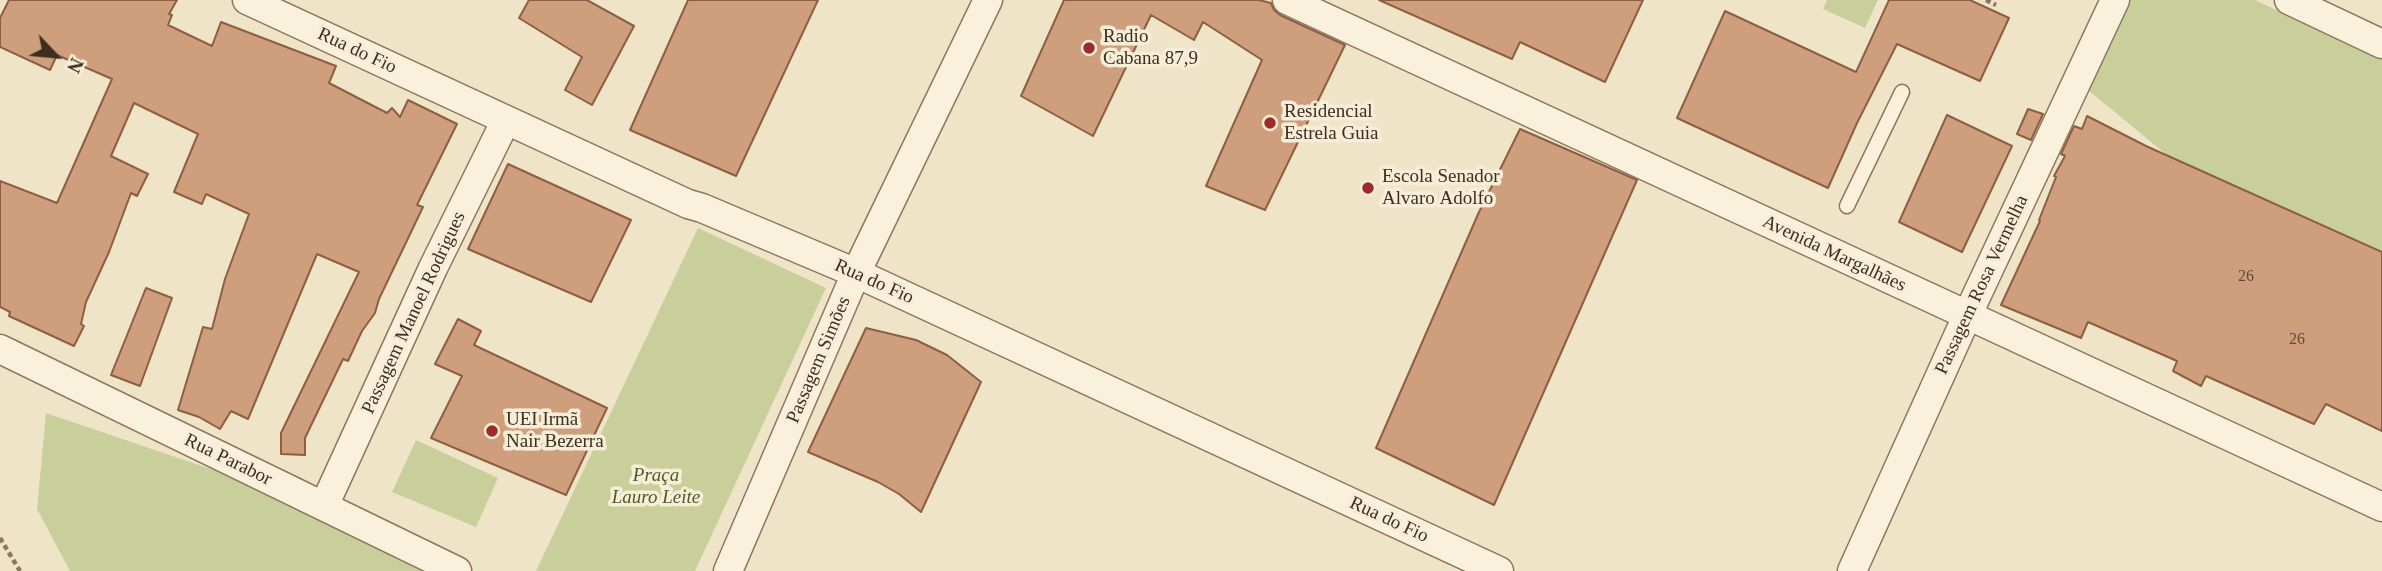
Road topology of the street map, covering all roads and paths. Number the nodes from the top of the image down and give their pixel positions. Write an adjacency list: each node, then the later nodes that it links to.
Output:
1 (247, 0): 10 (street, Rua do Fio)
2 (988, 0): 12 (street, Passagem Simões)
3 (1287, 0): 13 (street, Avenida Margalhães)
4 (1986, 0): 7 (path)
5 (2115, 0): 13 (street, Passagem Rosa Vermelha)
6 (2289, 0): 8 (street)
7 (1996, 5)
8 (2382, 44)
9 (1902, 92): 11 (lane)
10 (506, 120): 12 (street, Rua do Fio); 15 (street, Passagem Manoel Rodrigues)
11 (1847, 206)
12 (856, 273): 20 (street, Passagem Simões); 21 (street, Rua do Fio)
13 (1967, 316): 16 (street, Avenida Margalhães); 22 (street, Passagem Rosa Vermelha)
14 (0, 349): 15 (street, Rua Parabor)
15 (324, 506): 19 (street, Rua Parabor)
16 (2382, 507)
17 (0, 538): 18 (path)
18 (20, 571)
19 (457, 571)
20 (728, 571)
21 (1499, 571)
22 (1852, 571)

